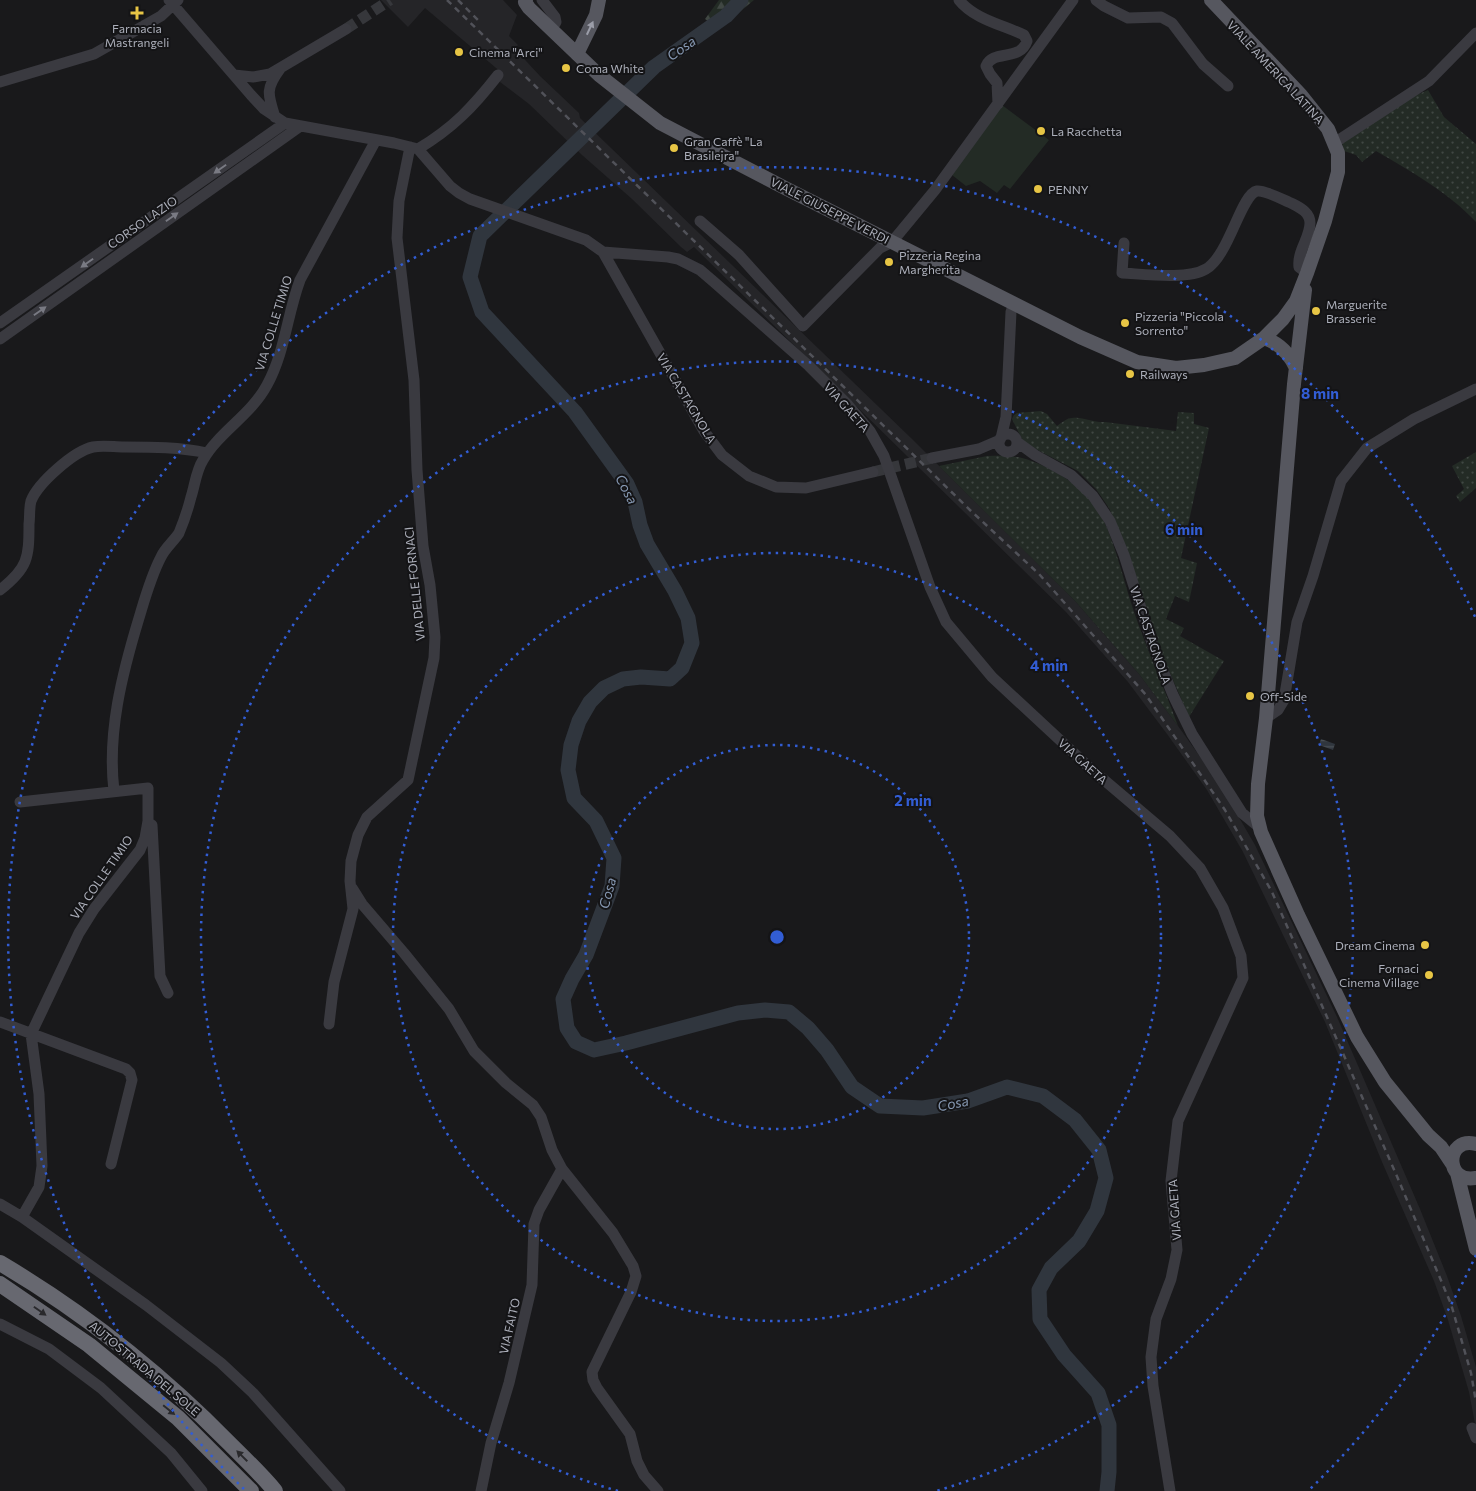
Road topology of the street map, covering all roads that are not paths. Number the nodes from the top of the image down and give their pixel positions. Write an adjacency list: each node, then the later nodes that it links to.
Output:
1 (542, 0): 10 (street)
2 (600, 0): 12 (main road, one-way to 2)
3 (959, 0): 21 (street)
4 (1073, 0): 21 (street)
5 (1096, 0): 18 (street)
6 (1211, 0): 27 (main road, VIALE AMERICA LATINA)
7 (524, 1): 10 (main road, VIALE GIUSEPPE VERDI)
8 (173, 2): 15 (street); 17 (street)
9 (346, 29): 13 (street)
10 (552, 30): 12 (main road, VIALE GIUSEPPE VERDI)
11 (1476, 34): 27 (street)
12 (577, 54): 30 (main road, VIALE GIUSEPPE VERDI)
13 (280, 69): 16 (street); 19 (street)
14 (498, 75): 28 (street)
15 (234, 76): 16 (street); 20 (street)
16 (260, 76): 20 (street)
17 (0, 82)
18 (1228, 86)
19 (269, 87): 20 (street); 23 (street)
20 (251, 95): 22 (street)
21 (998, 104): 30 (street)
22 (264, 108): 23 (street); 26 (street)
23 (280, 120): 24 (street); 26 (street, CORSO LAZIO)
24 (299, 126): 25 (street); 39 (street, CORSO LAZIO, one-way to 24)
25 (376, 140): 28 (street); 43 (street, VIA COLLE TIMIO)
26 (260, 141): 36 (street, CORSO LAZIO, one-way to 36)
27 (1334, 143): 33 (main road, VIALE AMERICA LATINA)
28 (414, 148): 32 (street, VIA GAETA); 52 (street, VIA DELLE FORNACI)
29 (700, 221): 30 (street)
30 (892, 242): 34 (main road, VIALE GIUSEPPE VERDI)
31 (1124, 243): 33 (street)
32 (603, 252): 45 (street, VIA CASTAGNOLA); 77 (street, VIA GAETA)
33 (1307, 274): 35 (main road, VIALE AMERICA LATINA); 37 (main road)
34 (1014, 304): 38 (main road, VIALE GIUSEPPE VERDI); 42 (street)
35 (1283, 319): 37 (main road); 38 (main road, VIALE AMERICA LATINA)
36 (0, 323)
37 (1300, 332): 40 (main road)
38 (1264, 338): 40 (main road)
39 (0, 339)
40 (1296, 368): 47 (main road)
41 (1476, 389): 47 (street)
42 (1008, 443): 44 (street); 51 (street, VIA CASTAGNOLA)
43 (207, 453): 46 (street); 48 (street, VIA COLLE TIMIO)
44 (932, 458)
45 (873, 472)
46 (0, 590)
47 (1266, 718): 51 (main road)
48 (114, 791): 49 (street, VIA COLLE TIMIO); 50 (street, VIA COLLE TIMIO)
49 (20, 802)
50 (148, 816): 53 (street, VIA COLLE TIMIO); 56 (street, VIA COLLE TIMIO)
51 (1259, 827): 57 (main road)
52 (351, 887): 55 (street, VIA DELLE FORNACI); 61 (street)
53 (168, 993)
54 (0, 1022): 56 (street)
55 (329, 1024)
56 (31, 1034): 59 (street); 65 (street)
57 (1419, 1122): 58 (main road); 60 (main road)
58 (1472, 1143): 60 (main road)
59 (111, 1164)
60 (1455, 1169): 62 (main road); 66 (main road)
61 (562, 1170): 75 (street, VIA FAITO); 76 (street)
62 (1476, 1178)
63 (1476, 1202): 66 (main road)
64 (0, 1204): 65 (street)
65 (22, 1217): 74 (street)
66 (1472, 1233): 67 (main road)
67 (1476, 1248)
68 (0, 1263): 73 (highway, AUTOSTRADA DEL SOLE, one-way to 68)
69 (0, 1284): 72 (highway, AUTOSTRADA DEL SOLE, one-way to 72)
70 (0, 1324): 71 (street)
71 (202, 1491)
72 (251, 1491)
73 (275, 1491)
74 (340, 1491)
75 (481, 1491)
76 (658, 1491)
77 (1170, 1491)

